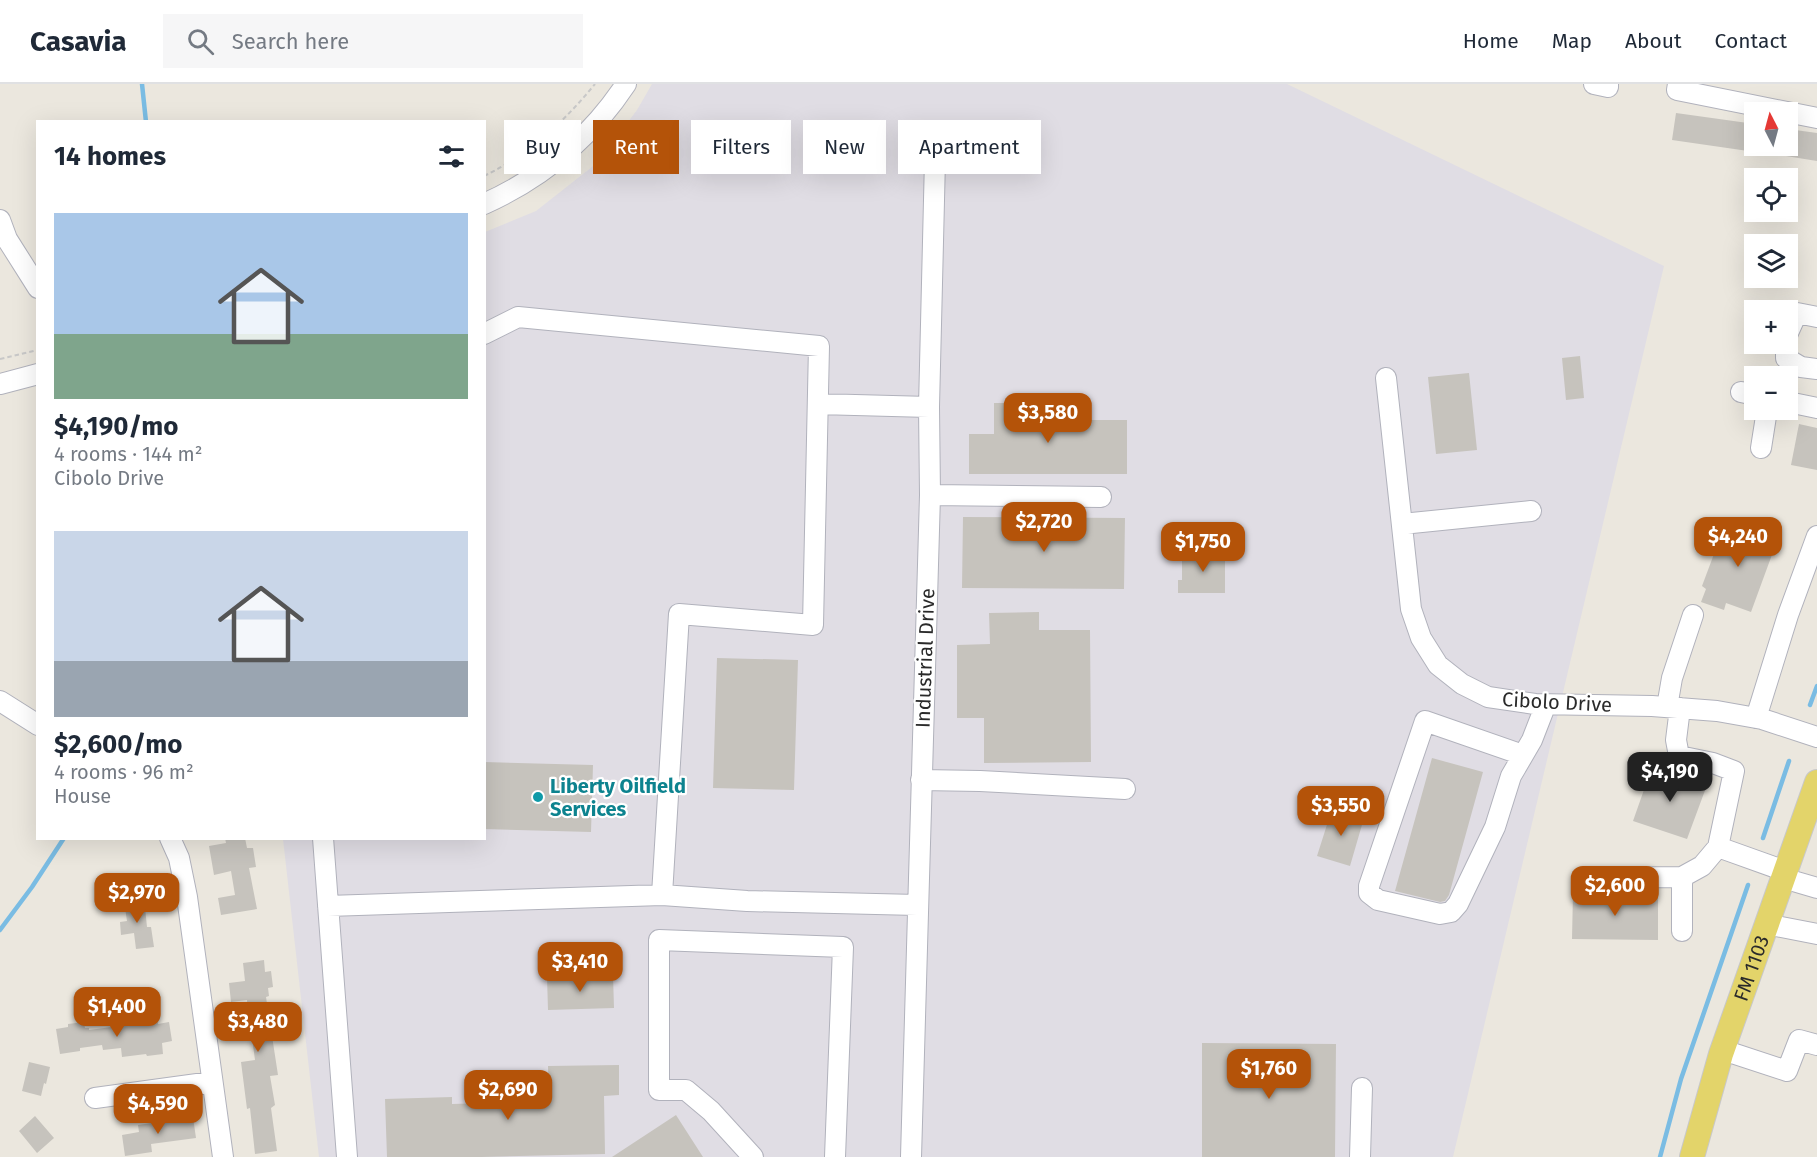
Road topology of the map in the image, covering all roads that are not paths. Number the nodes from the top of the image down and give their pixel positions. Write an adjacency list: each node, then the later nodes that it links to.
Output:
1 (626, 84): 7 (street)
2 (1594, 84): 3 (street)
3 (1608, 84)
4 (1678, 84): 5 (street)
5 (1817, 118)
6 (935, 174): 20 (street, Industrial Drive)
7 (486, 203)
8 (0, 220): 9 (street)
9 (36, 285)
10 (1798, 313): 11 (street)
11 (1817, 317)
12 (486, 333): 18 (street)
13 (1786, 354): 14 (street)
14 (1817, 369)
15 (36, 375): 17 (street)
16 (1386, 378): 27 (street, Cibolo Drive)
17 (0, 384)
18 (818, 404): 20 (street); 47 (street)
19 (1798, 404): 21 (street)
20 (929, 407): 24 (street, Industrial Drive)
21 (1817, 408)
22 (1765, 420): 23 (street)
23 (1761, 448)
24 (930, 495): 25 (street); 37 (street, Industrial Drive)
25 (1101, 497)
26 (1531, 511): 27 (street)
27 (1402, 524): 31 (street, Cibolo Drive)
28 (1817, 536): 33 (street)
29 (1693, 615): 32 (street)
30 (0, 701): 34 (street)
31 (1546, 704): 32 (street, Cibolo Drive); 36 (street)
32 (1673, 707): 33 (street, Cibolo Drive); 42 (street)
33 (1756, 718): 35 (street, Cibolo Drive)
34 (36, 724)
35 (1817, 737)
36 (1523, 755): 36 (street)
37 (921, 780): 38 (street); 48 (street, Industrial Drive)
38 (1125, 789)
39 (1814, 797): 43 (main road, FM 1103 / FM 1103)
40 (171, 840): 55 (street)
41 (323, 840): 49 (street)
42 (1718, 847): 43 (street); 44 (street)
43 (1784, 874): 46 (street); 50 (main road, FM 1103 / FM 1103)
44 (1682, 877): 45 (street); 51 (street)
45 (1583, 878)
46 (1817, 888)
47 (662, 895): 48 (street); 49 (street)
48 (917, 905): 62 (street, Industrial Drive)
49 (328, 906): 59 (street)
50 (1766, 924): 52 (street); 54 (main road, FM 1103 / FM 1103)
51 (1682, 931)
52 (1817, 934)
53 (1817, 1045): 54 (street)
54 (1723, 1050): 64 (main road, FM 1103 / FM 1103)
55 (212, 1082): 57 (street); 58 (street)
56 (1362, 1088): 63 (street)
57 (95, 1098)
58 (223, 1157)
59 (347, 1157)
60 (753, 1157): 61 (street)
61 (835, 1157)
62 (911, 1157)
63 (1360, 1157)
64 (1692, 1157)

